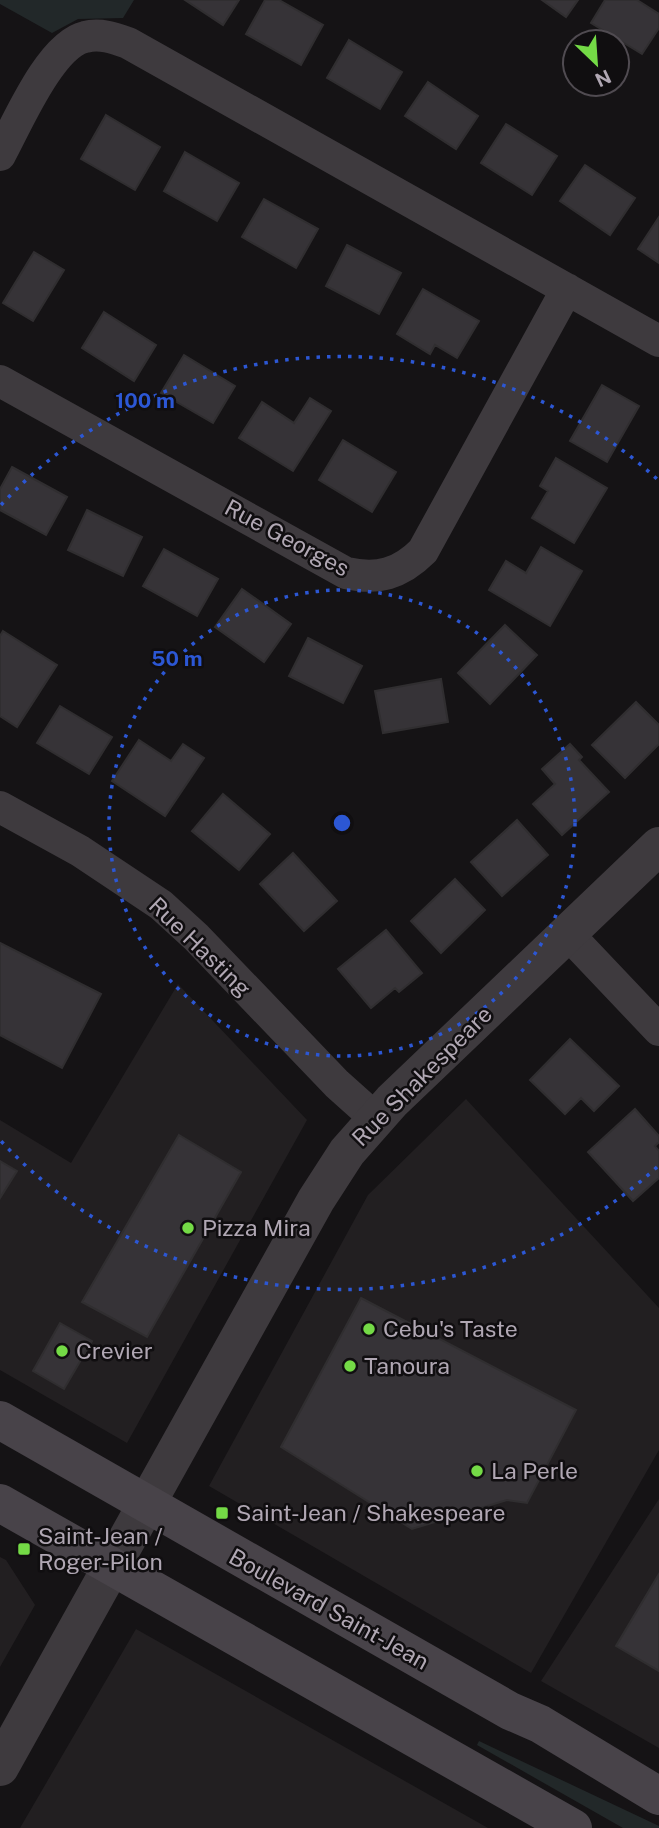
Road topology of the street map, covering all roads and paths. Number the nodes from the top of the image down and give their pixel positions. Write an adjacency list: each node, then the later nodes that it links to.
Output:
1 (0, 155): 2 (street)
2 (566, 289): 3 (street); 4 (street, Rue Georges)
3 (659, 341)
4 (0, 381)
5 (0, 807): 9 (street, Rue Hasting)
6 (659, 846): 7 (street, Rue Shakespeare)
7 (567, 933): 8 (street); 9 (street, Rue Shakespeare)
8 (659, 1030)
9 (375, 1118): 12 (street, Rue Shakespeare)
10 (0, 1420): 12 (main road, Boulevard Saint-Jean)
11 (0, 1503): 13 (main road)
12 (148, 1505): 13 (street, Rue Shakespeare); 15 (main road, Boulevard Saint-Jean)
13 (114, 1566): 14 (street, Rue Shakespeare); 16 (main road)
14 (0, 1767)
15 (659, 1796)
16 (573, 1828)

